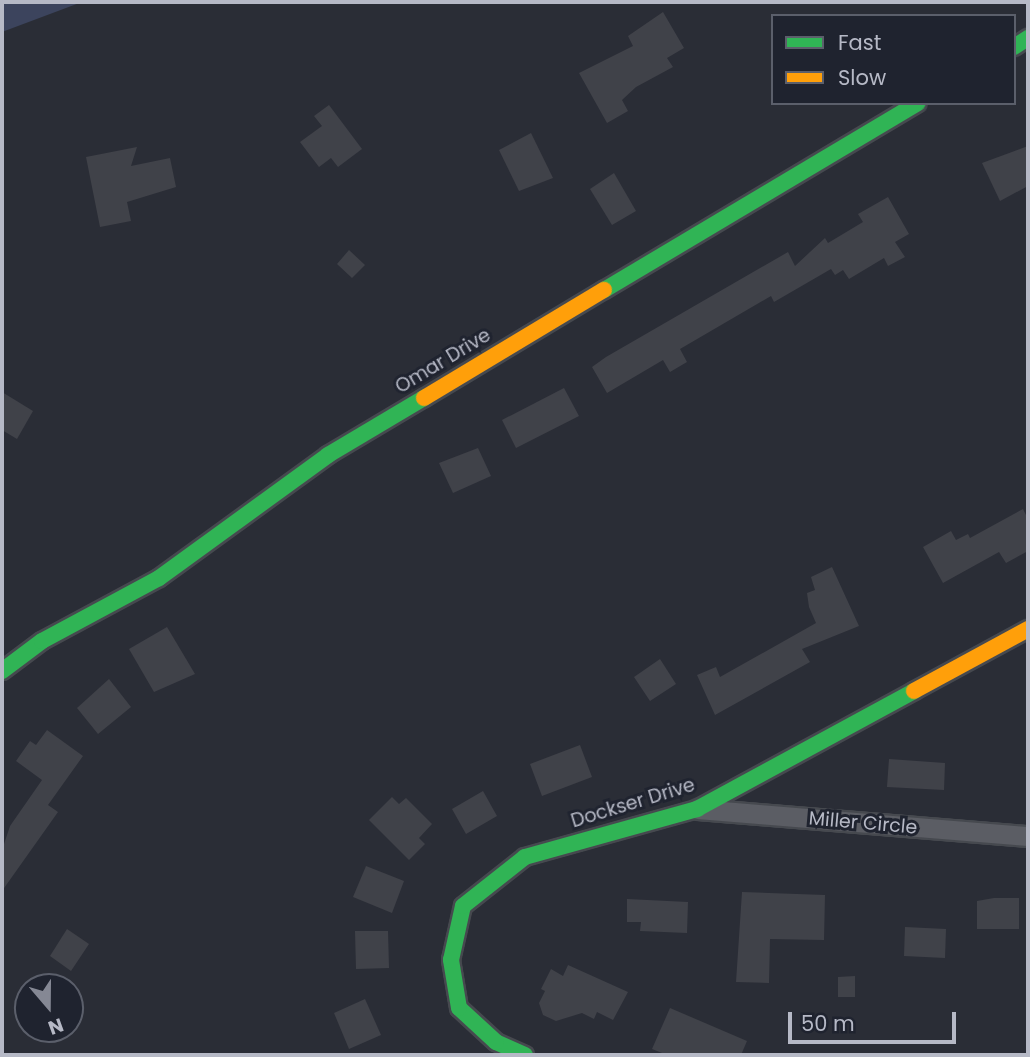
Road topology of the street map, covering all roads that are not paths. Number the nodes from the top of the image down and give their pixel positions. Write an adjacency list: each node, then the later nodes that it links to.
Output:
1 (915, 105): 3 (street, Omar Drive)
2 (1028, 629): 4 (street, Dockser Drive)
3 (2, 671)
4 (697, 809): 5 (street, Miller Circle); 6 (street, Dockser Drive)
5 (1028, 836)
6 (525, 1055)

